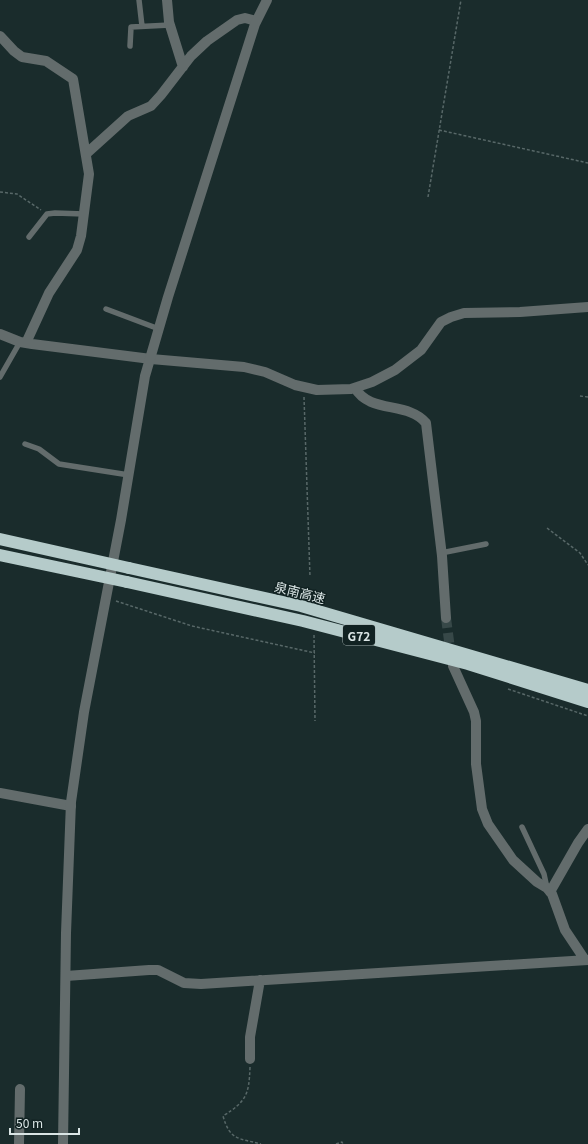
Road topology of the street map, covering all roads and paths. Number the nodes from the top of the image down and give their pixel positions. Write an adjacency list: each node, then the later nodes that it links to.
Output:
1 (139, 0): 7 (lane)
2 (167, 0): 6 (street)
3 (267, 0): 5 (street)
4 (461, 0): 11 (path)
5 (256, 21): 10 (street); 21 (street)
6 (170, 25): 7 (lane); 10 (street)
7 (142, 26): 9 (lane)
8 (0, 36): 12 (street)
9 (130, 46)
10 (183, 66): 12 (street)
11 (439, 130): 13 (path); 15 (path)
12 (86, 153): 17 (street)
13 (588, 163)
14 (0, 192): 16 (path)
15 (428, 196)
16 (47, 214): 17 (lane); 18 (lane)
17 (84, 214): 23 (street)
18 (28, 236)
19 (588, 307): 27 (street)
20 (106, 309): 21 (lane)
21 (159, 329): 24 (street)
22 (0, 334): 23 (street)
23 (23, 343): 24 (street); 25 (lane)
24 (150, 359): 26 (street); 31 (street)
25 (0, 377)
26 (304, 387): 27 (street); 38 (path)
27 (354, 388): 35 (street)
28 (580, 396): 29 (path)
29 (588, 397)
30 (25, 444): 31 (lane)
31 (129, 475): 39 (street)
32 (547, 528): 37 (path)
33 (0, 539): 45 (highway, 泉南高速 / G72, bridge)
34 (486, 544): 35 (lane)
35 (441, 552): 40 (street)
36 (0, 555): 46 (highway, G72, bridge)
37 (588, 565)
38 (310, 577)
39 (106, 597): 42 (path); 50 (street)
40 (446, 618)
41 (314, 631): 42 (path)
42 (315, 653): 48 (path)
43 (453, 666): 53 (street)
44 (508, 689): 47 (path)
45 (588, 690)
46 (588, 702)
47 (588, 716)
48 (315, 721)
49 (0, 793): 50 (street)
50 (71, 806): 55 (street)
51 (522, 827): 53 (lane)
52 (588, 829): 53 (street)
53 (548, 890): 54 (street)
54 (586, 960): 56 (street)
55 (66, 976): 56 (street); 60 (street)
56 (260, 980): 57 (street)
57 (250, 1059): 61 (path)
58 (20, 1089): 59 (street)
59 (19, 1144)
60 (63, 1144)
61 (261, 1144)
62 (336, 1144): 63 (path)
63 (343, 1144)

